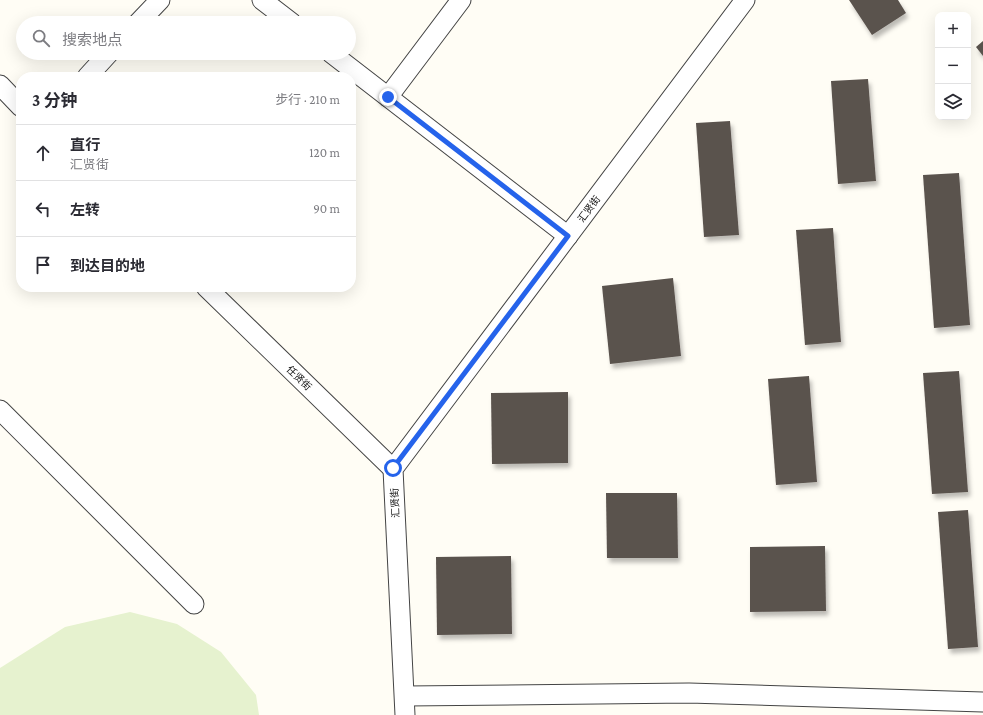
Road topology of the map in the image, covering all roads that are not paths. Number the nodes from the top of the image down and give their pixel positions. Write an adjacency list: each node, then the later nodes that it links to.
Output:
1 (160, 0): 5 (street)
2 (262, 0): 6 (street)
3 (461, 0): 11 (street)
4 (744, 0): 13 (street, 汇贤街)
5 (145, 16)
6 (283, 16)
7 (102, 60): 9 (street)
8 (341, 60): 11 (street)
9 (91, 72)
10 (0, 85): 12 (street)
11 (388, 97): 13 (street)
12 (16, 102)
13 (568, 236): 16 (street, 汇贤街)
14 (211, 292): 16 (street, 任贤街)
15 (0, 410): 17 (street)
16 (393, 468): 18 (street, 汇贤街)
17 (194, 604)
18 (406, 696): 19 (street); 20 (street, 汇贤街)
19 (983, 702)
20 (405, 715)

